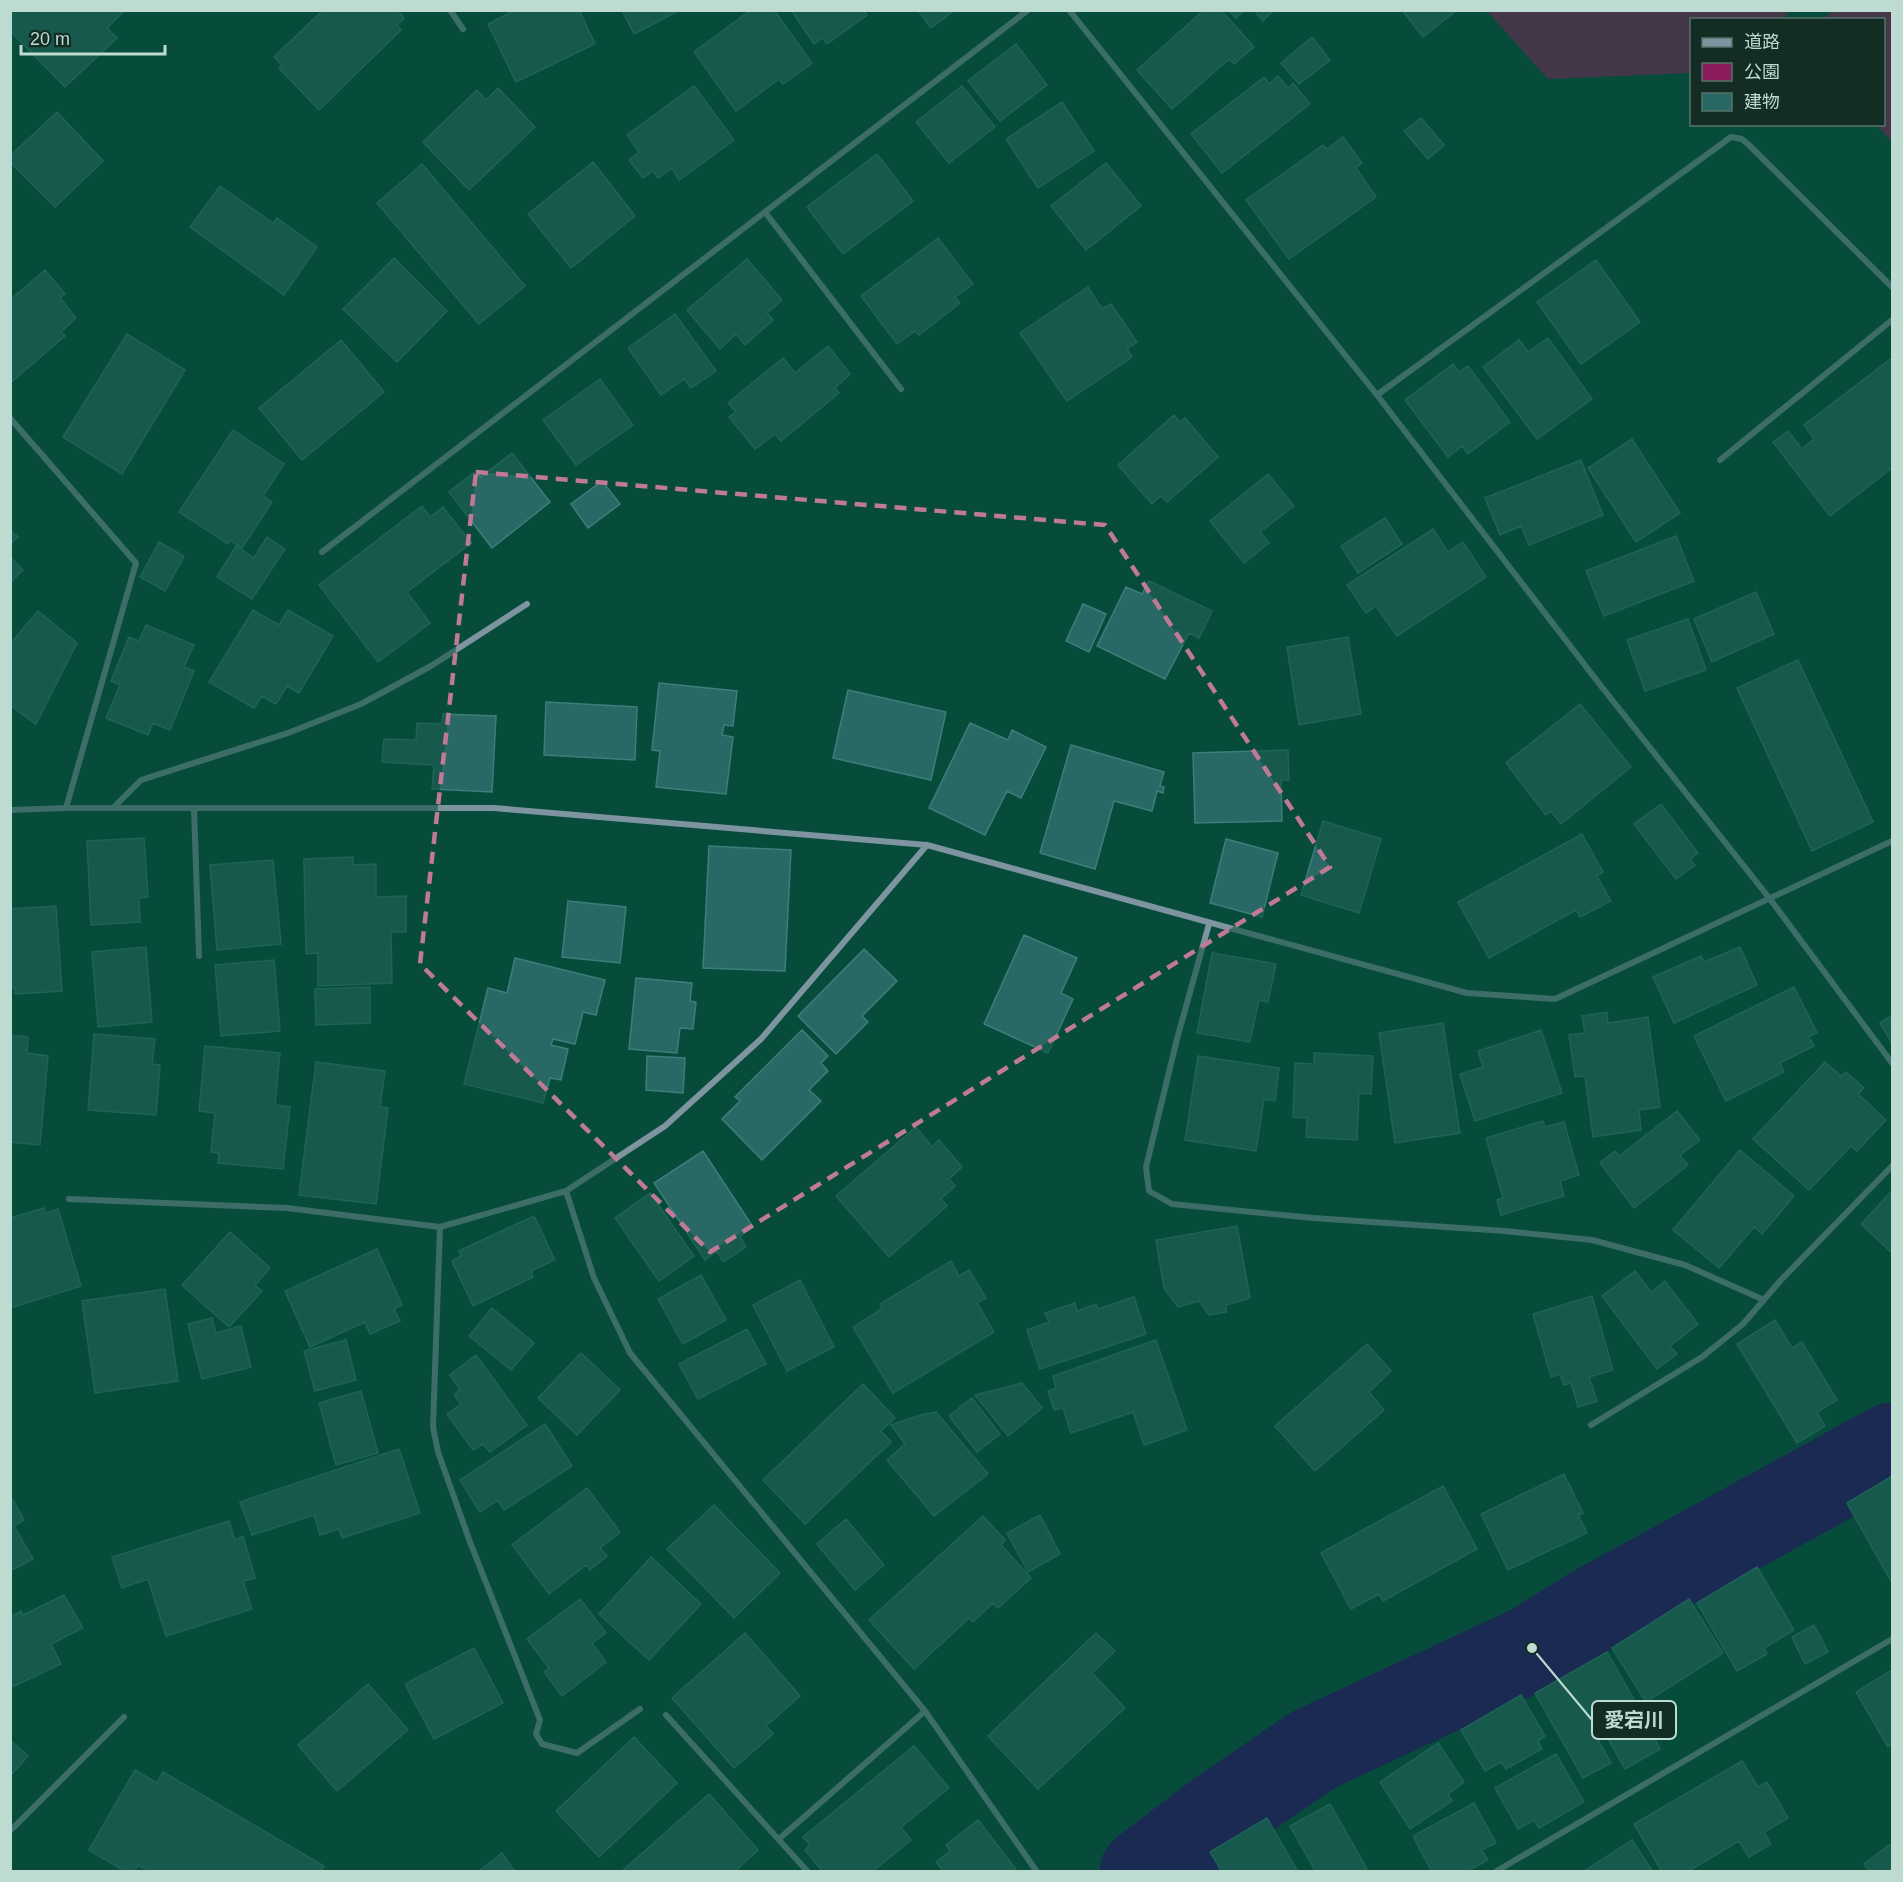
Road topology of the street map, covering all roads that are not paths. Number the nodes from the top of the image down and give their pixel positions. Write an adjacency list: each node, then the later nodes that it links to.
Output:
1 (450, 10): 4 (street)
2 (1028, 10): 5 (street)
3 (1069, 10): 9 (street)
4 (463, 29)
5 (765, 212): 8 (street); 12 (street)
6 (1891, 283): 9 (street)
7 (1893, 320): 11 (street)
8 (901, 389)
9 (1377, 395): 20 (street)
10 (10, 418): 15 (street)
11 (1720, 460)
12 (322, 552)
13 (527, 604): 16 (street)
14 (194, 807): 16 (street); 19 (street); 22 (street)
15 (66, 808): 16 (street); 17 (street)
16 (113, 808)
17 (10, 810)
18 (1893, 841): 20 (street)
19 (927, 845): 21 (street); 25 (street)
20 (1770, 898): 21 (street); 23 (street)
21 (1209, 924): 28 (street)
22 (199, 956)
23 (1893, 1063)
24 (1893, 1166): 28 (street)
25 (566, 1191): 27 (street); 32 (street)
26 (69, 1199): 27 (street)
27 (440, 1227): 31 (street)
28 (1764, 1300): 29 (street)
29 (1591, 1425)
30 (1893, 1639): 39 (street)
31 (640, 1709)
32 (925, 1711): 36 (street); 38 (street)
33 (666, 1715): 36 (street)
34 (124, 1717): 35 (street)
35 (10, 1831)
36 (779, 1839): 37 (street)
37 (808, 1872)
38 (1037, 1872)
39 (1495, 1872)

